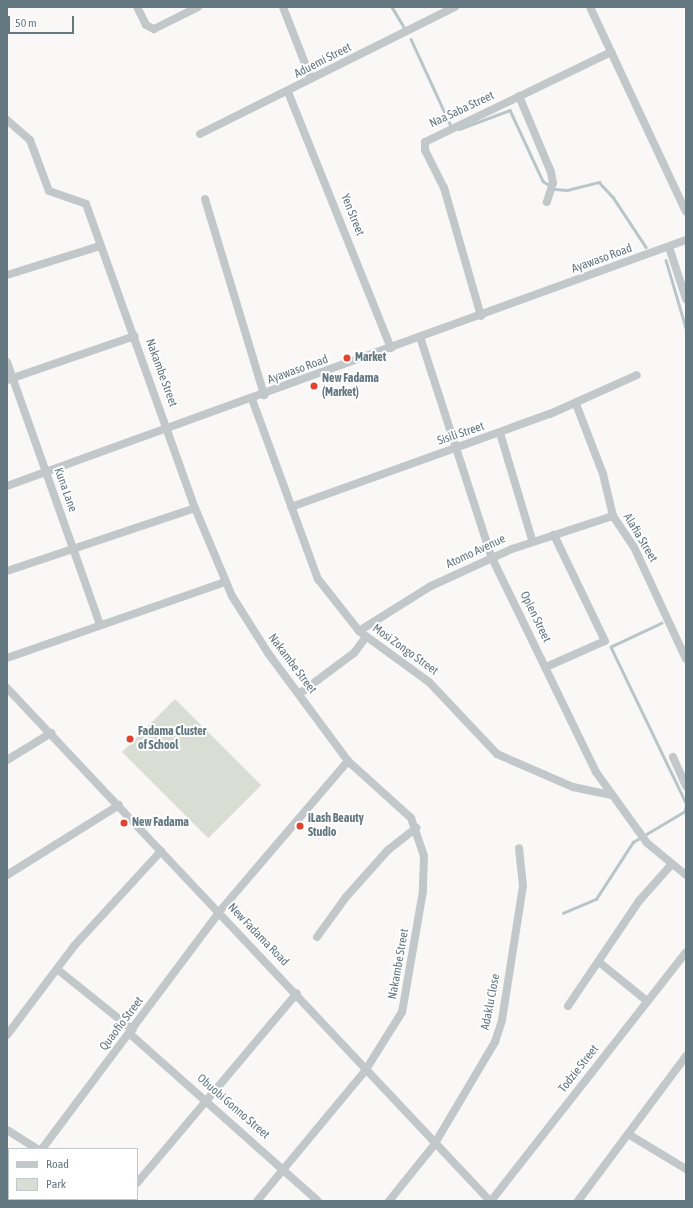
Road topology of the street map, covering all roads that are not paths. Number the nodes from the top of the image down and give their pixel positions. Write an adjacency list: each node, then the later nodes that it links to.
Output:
1 (137, 7): 2 (street)
2 (198, 7)
3 (283, 7): 7 (street)
4 (455, 7): 7 (street, Aduemi Street)
5 (590, 7): 6 (street)
6 (611, 52): 9 (street, Naa Saba Street); 14 (street)
7 (312, 79): 8 (street, Aduemi Street)
8 (288, 92): 11 (street, Aduemi Street); 23 (street, Yen Street)
9 (519, 96): 13 (street); 20 (street, Naa Saba Street)
10 (7, 120): 16 (street, Nakambe Street)
11 (200, 134)
12 (205, 199): 27 (street)
13 (547, 202)
14 (686, 212)
15 (686, 240): 17 (street, Ayawaso Road)
16 (100, 246): 18 (street); 21 (street, Nakambe Street)
17 (669, 247): 19 (street); 20 (street, Ayawaso Road)
18 (7, 275)
19 (686, 299)
20 (481, 316): 22 (street, Ayawaso Road)
21 (135, 336): 26 (street); 30 (street, Nakambe Street)
22 (420, 337): 23 (street, Ayawaso Road); 32 (street, Oplen Street)
23 (391, 348): 27 (street, Ayawaso Road)
24 (7, 362): 26 (street, Kuna Lane)
25 (637, 375): 29 (street, Sisili Street)
26 (10, 379): 33 (street, Kuna Lane)
27 (264, 395): 28 (street, Ayawaso Road)
28 (252, 399): 30 (street, Ayawaso Road); 35 (street, Mosi Zongo Street)
29 (576, 404): 31 (street, Sisili Street); 37 (street, Alafia Street)
30 (169, 429): 33 (street, Ayawaso Road); 36 (street, Nakambe Street)
31 (500, 433): 32 (street, Sisili Street); 39 (street)
32 (454, 449): 35 (street, Sisili Street); 41 (street, Oplen Street)
33 (46, 472): 34 (street, Ayawaso Road); 40 (street, Kuna Lane)
34 (7, 486)
35 (291, 507): 45 (street, Mosi Zongo Street)
36 (195, 508): 40 (street); 43 (street, Nakambe Street)
37 (613, 516): 38 (street, Atomo Avenue); 48 (street, Alafia Street)
38 (554, 535): 39 (street, Atomo Avenue); 49 (street)
39 (532, 540): 41 (street, Atomo Avenue)
40 (73, 549): 42 (street); 44 (street, Kuna Lane)
41 (492, 558): 45 (street, Atomo Avenue); 49 (street, Oplen Street)
42 (7, 571)
43 (226, 582): 44 (street); 51 (street, Nakambe Street)
44 (100, 625): 47 (street)
45 (359, 631): 46 (street, Mosi Zongo Street)
46 (366, 637): 51 (street); 57 (street, Mosi Zongo Street)
47 (7, 658)
48 (686, 659)
49 (546, 667): 57 (street, Oplen Street)
50 (7, 688): 52 (street, New Fadama Road)
51 (299, 694): 55 (street, Nakambe Street)
52 (51, 734): 54 (street); 58 (street, New Fadama Road)
53 (673, 757): 56 (street)
54 (7, 760)
55 (348, 761): 59 (street, Nakambe Street); 65 (street, Quaofio Street)
56 (686, 786)
57 (610, 795): 62 (street, Oplen Street)
58 (119, 806): 61 (street, New Fadama Road); 63 (street)
59 (416, 828): 66 (street); 76 (street, Nakambe Street)
60 (519, 848): 80 (street, Adaklu Close)
61 (161, 851): 65 (street, New Fadama Road); 69 (street)
62 (671, 865): 64 (street, Oplen Street); 68 (street)
63 (7, 875)
64 (686, 875)
65 (219, 912): 70 (street, New Fadama Road); 73 (street, Quaofio Street)
66 (318, 937)
67 (686, 952): 71 (street, Todzie Street)
68 (599, 962): 71 (street); 72 (street)
69 (57, 969): 73 (street, Obuobi Gonno Street); 74 (street)
70 (297, 993): 76 (street, New Fadama Road); 77 (street)
71 (647, 1001): 89 (street, Todzie Street)
72 (568, 1006)
73 (131, 1032): 77 (street, Obuobi Gonno Street); 82 (street, Quaofio Street)
74 (7, 1035)
75 (686, 1056): 79 (street)
76 (365, 1071): 80 (street, New Fadama Road); 83 (street, Nakambe Street)
77 (208, 1100): 83 (street, Obuobi Gonno Street); 85 (street)
78 (7, 1130): 81 (street)
79 (628, 1134): 84 (street); 90 (street)
80 (434, 1145): 88 (street, Adaklu Close); 89 (street, New Fadama Road)
81 (35, 1148)
82 (43, 1148)
83 (282, 1167): 86 (street, Nakambe Street); 87 (street, Obuobi Gonno Street)
84 (686, 1169)
85 (138, 1182)
86 (257, 1201)
87 (318, 1201)
88 (389, 1201)
89 (490, 1201)
90 (578, 1201)

